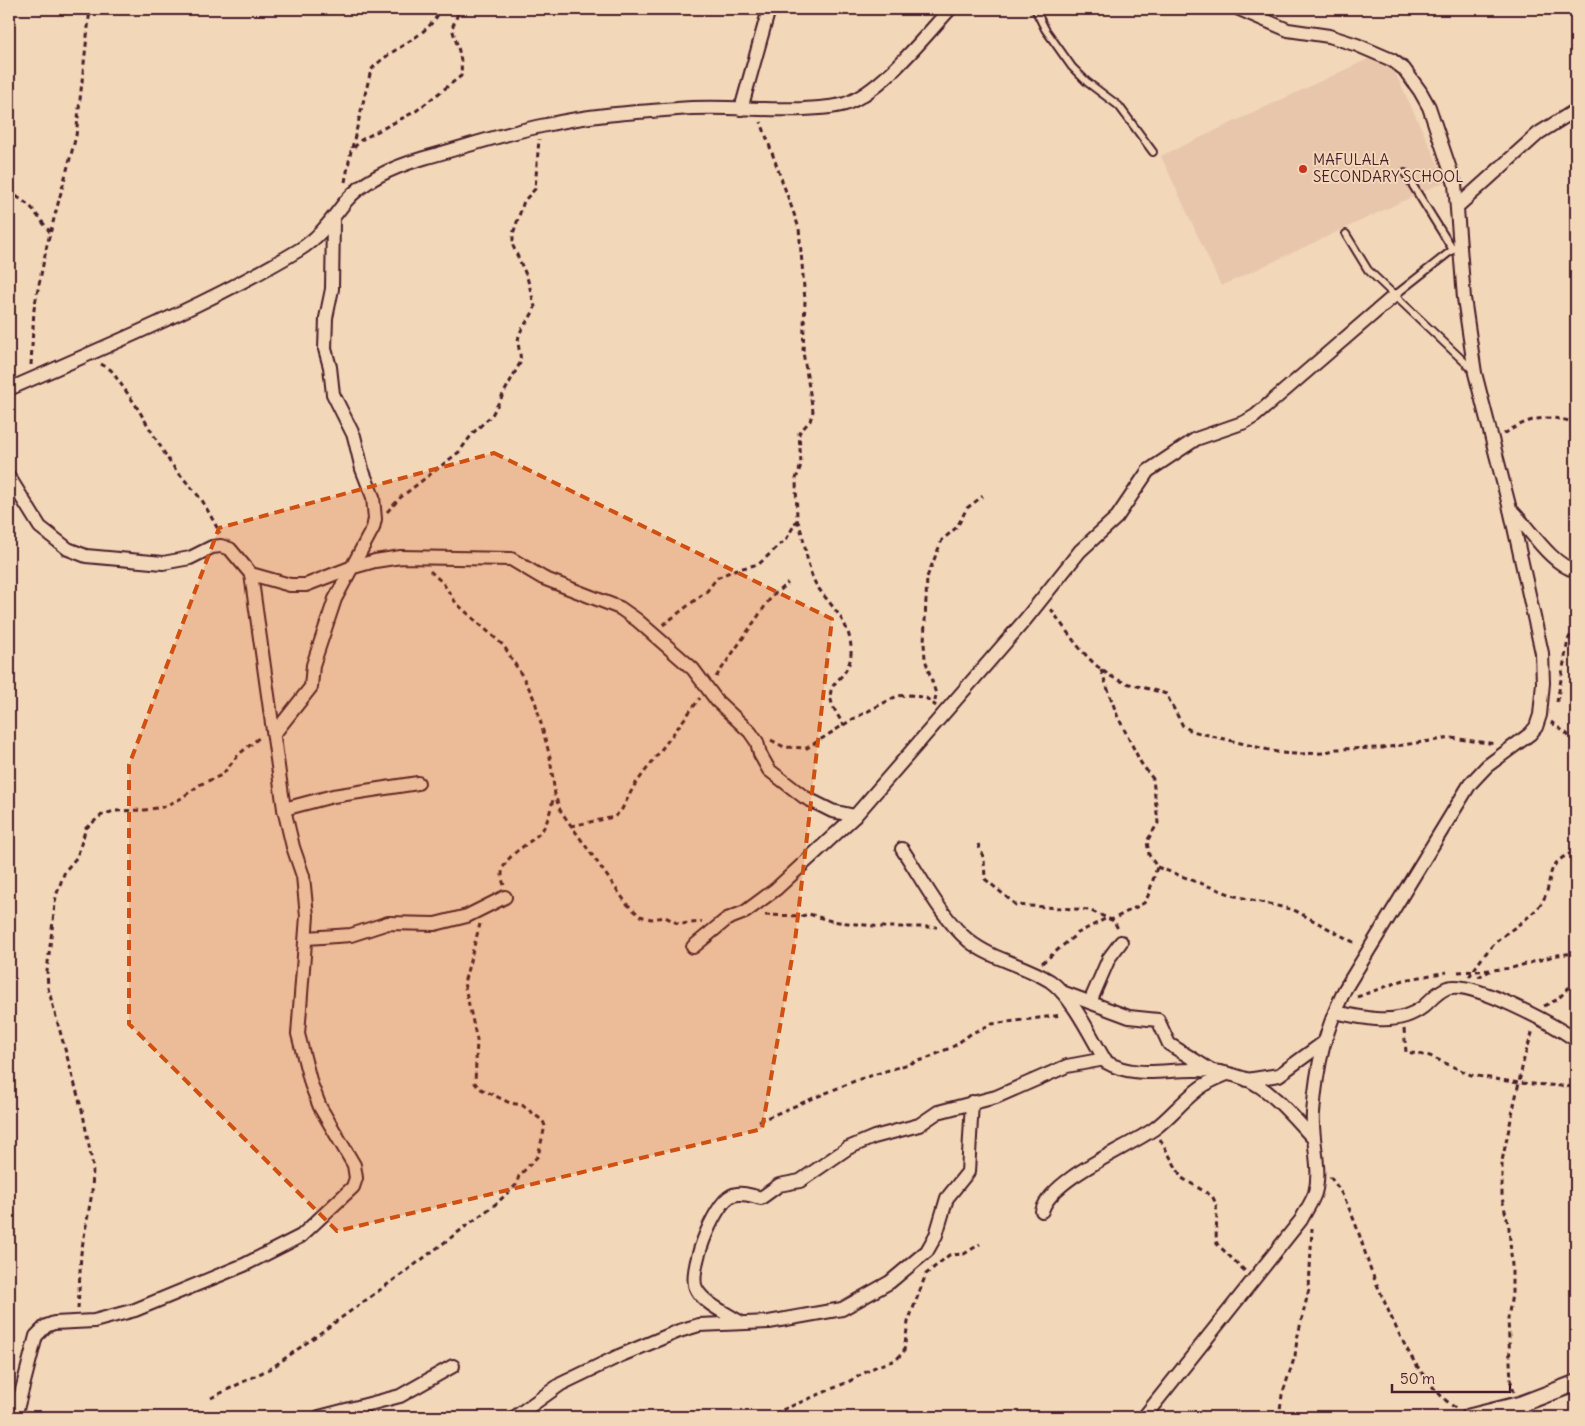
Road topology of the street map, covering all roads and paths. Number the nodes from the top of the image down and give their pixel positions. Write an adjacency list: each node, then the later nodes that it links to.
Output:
1 (90, 9): 19 (path)
2 (442, 9): 12 (path)
3 (460, 9): 12 (path)
4 (769, 9): 8 (street)
5 (950, 9): 9 (street)
6 (1036, 9): 13 (lane)
7 (1239, 9): 17 (street)
8 (741, 109): 9 (street); 11 (street)
9 (757, 110): 33 (path)
10 (1576, 110): 17 (street)
11 (549, 124): 16 (street); 32 (path)
12 (351, 151): 16 (path)
13 (1153, 152)
14 (1406, 173): 21 (lane)
15 (9, 190): 19 (path)
16 (347, 200): 18 (street)
17 (1458, 205): 21 (street)
18 (333, 221): 23 (street); 36 (street)
19 (51, 233): 25 (path)
20 (1346, 234): 22 (lane)
21 (1457, 247): 22 (lane); 24 (street)
22 (1394, 296): 24 (lane); 40 (street)
23 (79, 357): 25 (street); 34 (path)
24 (1475, 373): 28 (street)
25 (30, 380): 26 (street)
26 (9, 390)
27 (1576, 423): 28 (path)
28 (1494, 442): 31 (street)
29 (9, 477): 34 (street)
30 (983, 496): 45 (path)
31 (1510, 509): 37 (street); 51 (street)
32 (386, 513)
33 (798, 520): 42 (path); 50 (path)
34 (230, 549): 38 (street)
35 (412, 558): 36 (street); 42 (street); 57 (path)
36 (350, 568): 38 (street); 52 (street)
37 (1576, 571)
38 (251, 574): 52 (street)
39 (788, 583): 44 (path)
40 (1043, 598): 43 (path); 48 (street)
41 (1576, 624): 46 (path)
42 (652, 633): 44 (street)
43 (1101, 669): 55 (path); 64 (path)
44 (707, 689): 53 (street); 60 (path)
45 (935, 704): 48 (path); 50 (path)
46 (1556, 706)
47 (1553, 715): 49 (path)
48 (941, 717): 59 (street)
49 (1551, 721): 51 (path); 54 (path)
50 (844, 725): 53 (path)
51 (1536, 727): 55 (street)
52 (273, 730): 58 (street); 106 (path)
53 (754, 738): 59 (street)
54 (1576, 746)
55 (1511, 747): 75 (street)
56 (418, 784): 58 (street)
57 (555, 795): 60 (path); 65 (path)
58 (284, 809): 72 (street)
59 (855, 816): 67 (street)
60 (571, 826): 68 (path)
61 (978, 844): 69 (path)
62 (902, 849): 71 (street)
63 (1576, 850): 78 (path)
64 (1157, 867): 70 (path); 75 (path)
65 (505, 897): 66 (street)
66 (486, 908): 72 (street); 110 (path)
67 (745, 912): 68 (street); 71 (path)
68 (727, 919): 74 (street)
69 (1105, 919): 70 (path); 79 (path)
70 (1111, 920): 73 (path)
71 (956, 929): 79 (street)
72 (307, 938): 106 (street)
73 (1121, 942): 84 (street)
74 (693, 946)
75 (1368, 952): 83 (street)
76 (1576, 953): 77 (path)
77 (1492, 970): 78 (path); 80 (path)
78 (1473, 971): 83 (path)
79 (1029, 972): 82 (street)
80 (1472, 980)
81 (1576, 980): 87 (path)
82 (1062, 992): 84 (street); 86 (street)
83 (1340, 1000): 85 (street)
84 (1090, 1002): 92 (street)
85 (1334, 1012): 88 (street); 90 (street)
86 (1077, 1014): 91 (street); 98 (path)
87 (1532, 1015): 88 (street); 89 (street); 95 (path)
88 (1404, 1016): 95 (path)
89 (1576, 1040)
90 (1323, 1043): 94 (street); 100 (street)
91 (1105, 1059): 92 (street); 97 (street)
92 (1212, 1071): 93 (street)
93 (1226, 1074): 94 (street); 99 (street)
94 (1247, 1080): 100 (street)
95 (1519, 1083): 96 (path); 111 (path)
96 (1576, 1087)
97 (972, 1102): 107 (street); 107 (street)
98 (759, 1121)
99 (1155, 1128): 103 (street); 105 (path)
100 (1313, 1138): 101 (street)
101 (1317, 1175): 102 (street); 112 (path)
102 (1310, 1202): 105 (street); 118 (path)
103 (1042, 1211)
104 (980, 1244): 116 (path)
105 (1250, 1283): 117 (street)
106 (78, 1320): 113 (street)
107 (740, 1322): 115 (street)
108 (453, 1366): 114 (street)
109 (1576, 1383): 111 (street)
110 (211, 1398)
111 (1522, 1410): 112 (street)
112 (1465, 1414)
113 (15, 1417)
114 (320, 1417)
115 (515, 1417)
116 (766, 1417)
117 (1144, 1417)
118 (1279, 1417)

